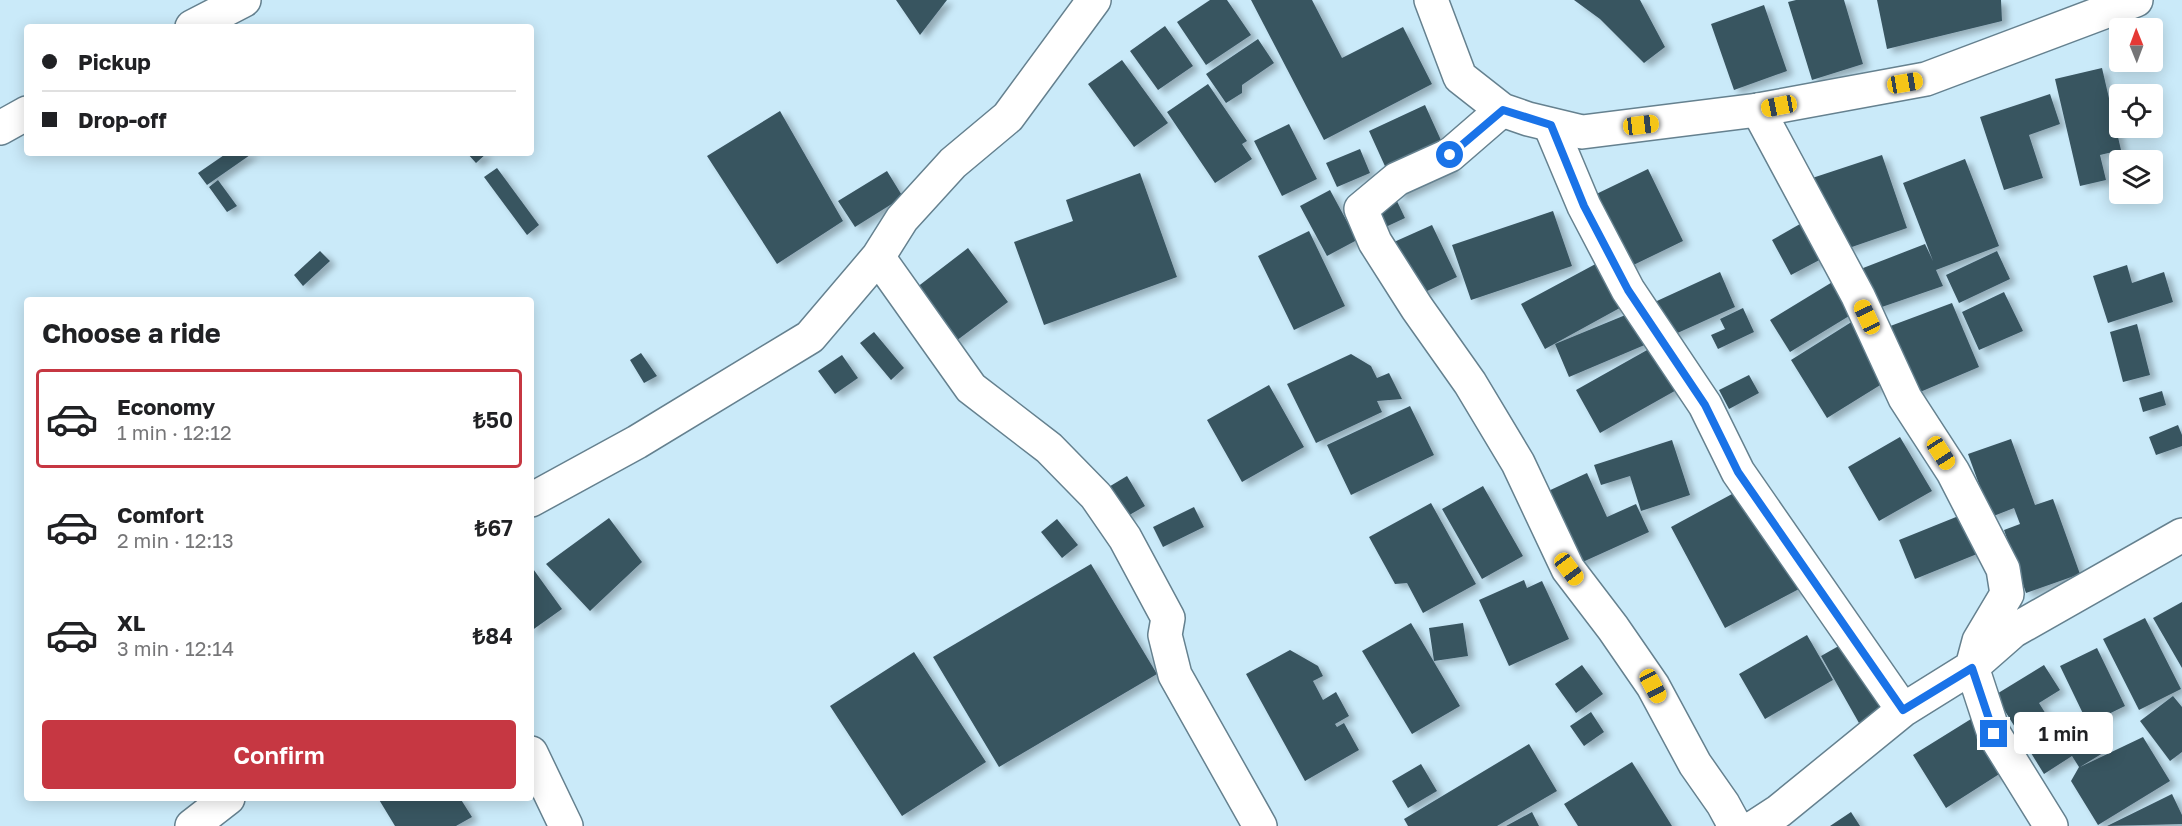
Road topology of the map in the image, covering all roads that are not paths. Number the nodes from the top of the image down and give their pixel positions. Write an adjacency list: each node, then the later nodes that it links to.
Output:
1 (244, 0): 5 (street)
2 (1094, 0): 11 (street)
3 (1431, 0): 6 (street)
4 (2136, 0): 7 (street)
5 (198, 24)
6 (1503, 110): 9 (street); 21 (street)
7 (1758, 110): 9 (street); 14 (street)
8 (24, 116): 10 (street)
9 (1551, 125): 15 (street)
10 (0, 128)
11 (878, 257): 12 (street); 20 (street)
12 (534, 498)
13 (2182, 535): 14 (street)
14 (1972, 668): 15 (street); 23 (street)
15 (1903, 710): 22 (street)
16 (534, 759): 19 (street)
17 (224, 801): 18 (street)
18 (192, 826)
19 (566, 826)
20 (1260, 826)
21 (1735, 826)
22 (1756, 826)
23 (2051, 826)

